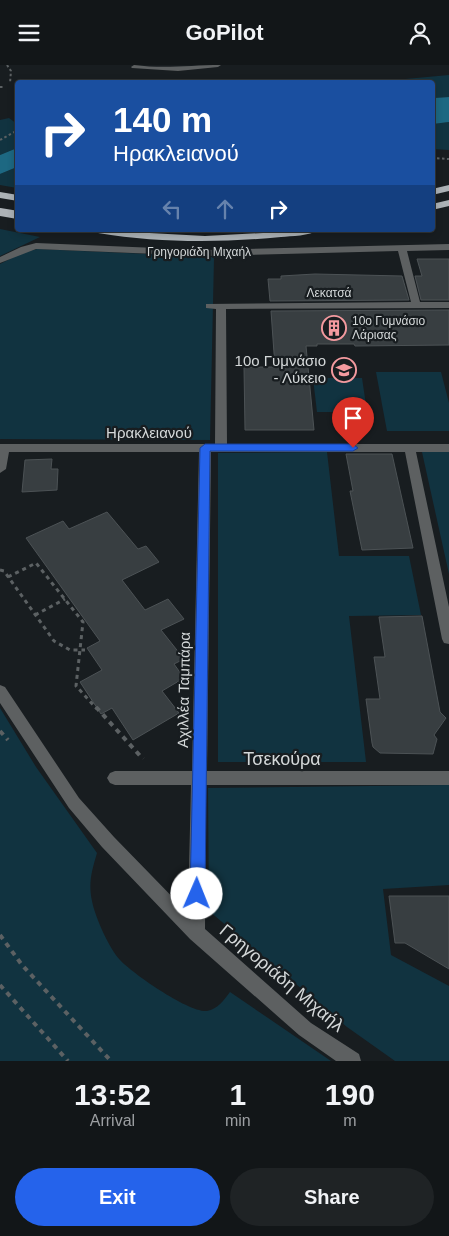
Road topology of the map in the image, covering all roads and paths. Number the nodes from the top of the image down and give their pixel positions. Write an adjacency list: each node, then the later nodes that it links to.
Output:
1 (7, 65): 5 (path)
2 (218, 65): 3 (lane)
3 (200, 66): 4 (lane)
4 (134, 67)
5 (10, 83)
6 (15, 132): 7 (path)
7 (0, 140)
8 (435, 158): 9 (path)
9 (449, 159)
10 (449, 188): 11 (highway)
11 (435, 191)
12 (0, 195): 13 (highway)
13 (15, 198)
14 (449, 203): 15 (highway)
15 (435, 206)
16 (0, 212): 17 (highway, bridge)
17 (15, 214)
18 (113, 232): 19 (highway)
19 (290, 232)
20 (402, 247): 21 (street, Γρηγοριάδη Μιχαήλ); 22 (street, Γρηγοριάδη Μιχαήλ); 25 (street)
21 (449, 247)
22 (0, 260)
23 (209, 305): 24 (street, Λεκατσά)
24 (221, 305): 25 (street, Λεκατσά); 30 (street)
25 (416, 305): 26 (street, Λεκατσά)
26 (449, 305)
27 (449, 447): 31 (street, Ηρακλειανού)
28 (2, 448): 29 (street, Ηρακλειανού); 32 (street)
29 (205, 448): 30 (street, Ηρακλειανού); 43 (street, Αχιλλέα Ταμπάρα)
30 (221, 448): 31 (street, Ηρακλειανού)
31 (410, 448): 37 (street)
32 (0, 469)
33 (0, 570): 34 (path)
34 (8, 577): 35 (path); 36 (path)
35 (65, 599): 36 (path); 39 (path)
36 (35, 615): 39 (path)
37 (449, 635)
38 (86, 650): 39 (path)
39 (80, 651): 42 (path)
40 (0, 691): 45 (street, Γρηγοριάδη Μιχαήλ)
41 (115, 778): 42 (street, Τσεκούρα)
42 (162, 778): 43 (street, Τσεκούρα)
43 (199, 778): 44 (street, Τσεκούρα); 45 (street, Αχιλλέα Ταμπάρα)
44 (449, 778)
45 (196, 933): 50 (street, Γρηγοριάδη Μιχαήλ)
46 (0, 935): 49 (path)
47 (0, 985): 48 (path)
48 (68, 1061)
49 (111, 1061)
50 (352, 1061)

